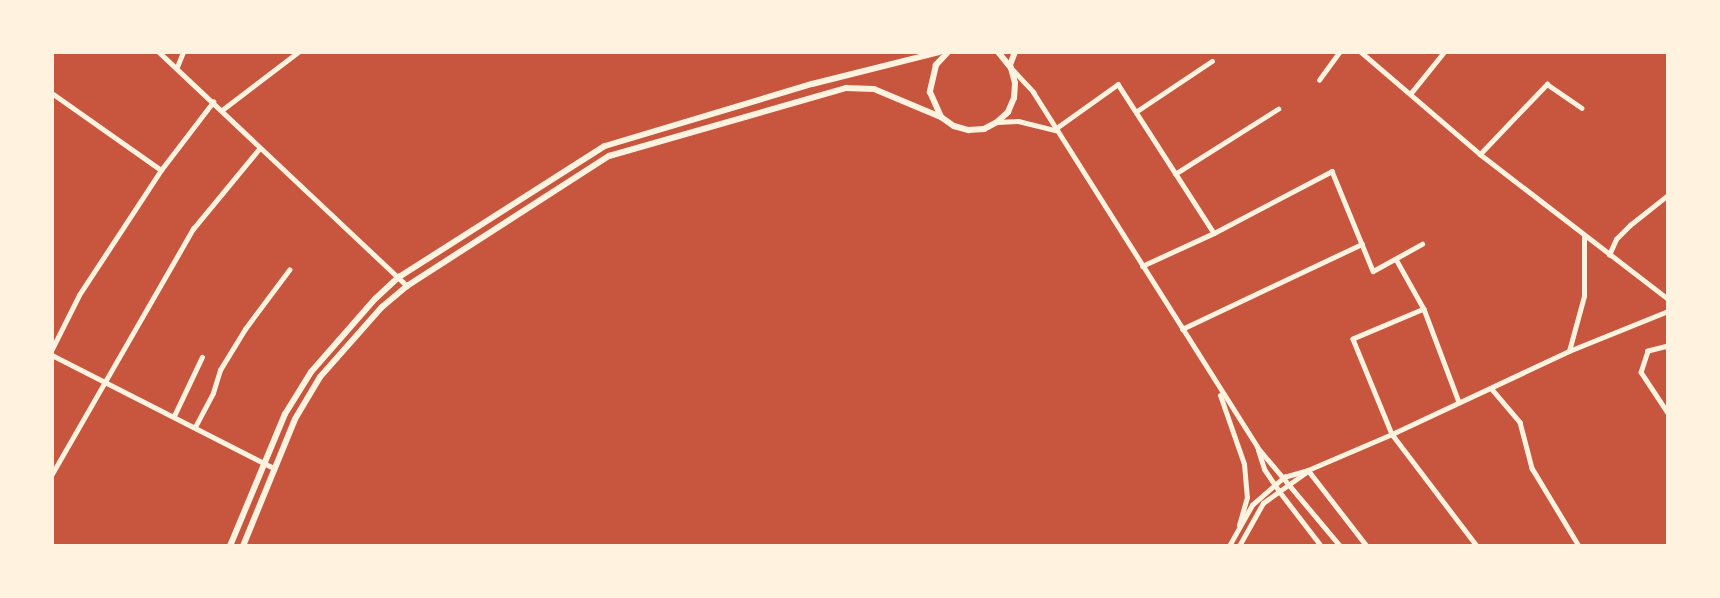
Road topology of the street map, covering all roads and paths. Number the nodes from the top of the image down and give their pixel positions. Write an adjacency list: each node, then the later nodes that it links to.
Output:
1 (159, 52): 12 (street)
2 (183, 52): 12 (street)
3 (298, 52): 20 (street)
4 (939, 52): 38 (main road)
5 (948, 52): 22 (main road)
6 (998, 52): 13 (main road)
7 (1014, 52): 13 (main road)
8 (1339, 52): 14 (street)
9 (1361, 52): 16 (street)
10 (1444, 52): 16 (street)
11 (1212, 61): 21 (street)
12 (177, 67): 17 (street)
13 (1010, 67): 23 (main road); 24 (street)
14 (1319, 80)
15 (52, 93): 27 (street)
16 (1411, 93): 26 (street)
17 (213, 102): 20 (street); 27 (street)
18 (1582, 108): 26 (street)
19 (1278, 109): 28 (street)
20 (222, 110): 25 (street)
21 (1137, 111): 24 (street); 28 (street)
22 (942, 117): 23 (main road); 39 (main road)
23 (997, 122): 24 (street)
24 (1055, 130): 36 (street)
25 (259, 149): 38 (street); 49 (street)
26 (1480, 155): 31 (street)
27 (161, 170): 45 (street)
28 (1175, 174): 30 (street)
29 (1668, 195): 34 (street)
30 (1214, 233): 32 (street); 36 (street)
31 (1584, 237): 34 (street); 46 (street)
32 (1362, 244): 35 (street); 43 (street)
33 (1422, 244): 35 (street)
34 (1609, 255): 40 (street)
35 (1396, 258): 41 (street)
36 (1141, 266): 43 (street)
37 (289, 270): 55 (street)
38 (399, 277): 39 (street); 58 (main road)
39 (407, 286): 59 (main road)
40 (1668, 299)
41 (1424, 310): 52 (street); 56 (street)
42 (1668, 311): 46 (street)
43 (1180, 330): 50 (street)
44 (1668, 346): 53 (street)
45 (52, 349)
46 (1569, 351): 51 (street)
47 (52, 355): 49 (street)
48 (202, 357): 54 (street)
49 (106, 382): 54 (street); 61 (street)
50 (1216, 385): 57 (street); 66 (street)
51 (1491, 388): 52 (street); 75 (street)
52 (1459, 402): 56 (street)
53 (1668, 413)
54 (174, 416): 55 (street)
55 (195, 427): 58 (street)
56 (1392, 434): 60 (street); 74 (street)
57 (1257, 447): 62 (street); 63 (street)
58 (264, 463): 59 (street); 67 (main road)
59 (274, 468): 68 (main road)
60 (1308, 470): 62 (street); 64 (street); 73 (street)
61 (52, 474)
62 (1284, 477): 63 (street); 64 (street)
63 (1273, 483): 65 (street); 66 (street)
64 (1289, 483): 65 (street); 72 (street)
65 (1278, 491): 70 (street); 71 (street)
66 (1239, 524): 69 (street)
67 (230, 545)
68 (243, 545)
69 (1229, 545)
70 (1239, 545)
71 (1321, 545)
72 (1340, 545)
73 (1367, 545)
74 (1477, 545)
75 (1579, 545)

